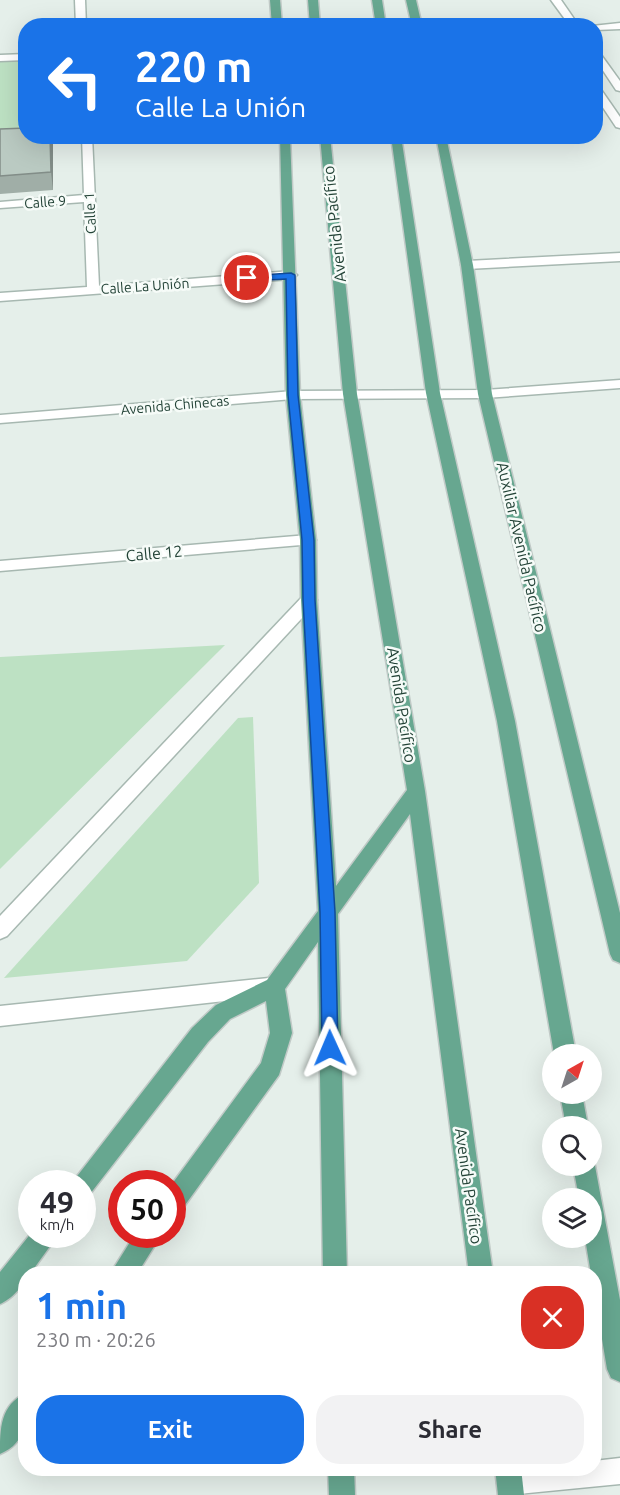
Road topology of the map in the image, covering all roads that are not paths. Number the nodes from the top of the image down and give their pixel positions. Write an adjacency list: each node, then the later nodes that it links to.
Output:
1 (80, 0): 7 (street)
2 (275, 0): 8 (main road)
3 (313, 0): 9 (main road)
4 (377, 0): 10 (main road)
5 (411, 0): 11 (main road)
6 (556, 0): 12 (street)
7 (81, 18)
8 (276, 18)
9 (314, 18)
10 (380, 18)
11 (415, 18)
12 (569, 18)
13 (620, 26): 14 (street)
14 (603, 27)
15 (18, 57): 16 (street)
16 (0, 58)
17 (603, 64): 18 (street)
18 (620, 88): 19 (street)
19 (603, 89)
20 (603, 100): 21 (street)
21 (620, 125)
22 (87, 144): 27 (street, Calle 1)
23 (285, 144): 31 (main road)
24 (326, 144): 36 (main road, Avenida Pacífico)
25 (397, 144): 35 (main road)
26 (443, 144): 30 (main road, Auxiliar Avenida Pacífico)
27 (89, 198): 28 (street, Calle 9); 32 (street, Calle 1)
28 (0, 205)
29 (620, 257): 30 (street)
30 (467, 265): 37 (main road, Auxiliar Avenida Pacífico)
31 (291, 275): 32 (street, Calle La Unión); 38 (main road)
32 (93, 289): 33 (street, Calle La Unión)
33 (0, 297)
34 (620, 384): 37 (street)
35 (433, 393): 36 (street, Avenida Chinecas); 37 (street); 49 (main road)
36 (350, 394): 38 (street, Avenida Chinecas); 43 (main road, Avenida Pacífico)
37 (485, 394): 46 (main road, Auxiliar Avenida Pacífico)
38 (293, 395): 39 (street, Avenida Chinecas); 40 (main road)
39 (0, 419)
40 (308, 540): 41 (street, Calle 12); 42 (main road)
41 (0, 566)
42 (309, 600): 44 (main road); 45 (street)
43 (416, 791): 44 (main road); 58 (main road, Avenida Pacífico)
44 (328, 912): 47 (main road); 57 (main road)
45 (0, 930)
46 (620, 954)
47 (274, 987): 48 (street); 50 (main road); 51 (main road)
48 (0, 1017)
49 (562, 1044)
50 (95, 1170)
51 (186, 1185)
52 (34, 1248): 55 (main road)
53 (140, 1248): 56 (main road)
54 (599, 1248): 59 (main road)
55 (20, 1266)
56 (128, 1266)
57 (335, 1266)
58 (480, 1266)
59 (602, 1266)
60 (602, 1268): 63 (main road)
61 (18, 1269): 62 (main road)
62 (0, 1292)
63 (620, 1370)
64 (18, 1417): 65 (main road)
65 (0, 1441)
66 (620, 1471): 67 (street)
67 (602, 1473)
68 (342, 1476): 71 (main road)
69 (570, 1476): 70 (street)
70 (510, 1482)
71 (342, 1495)

